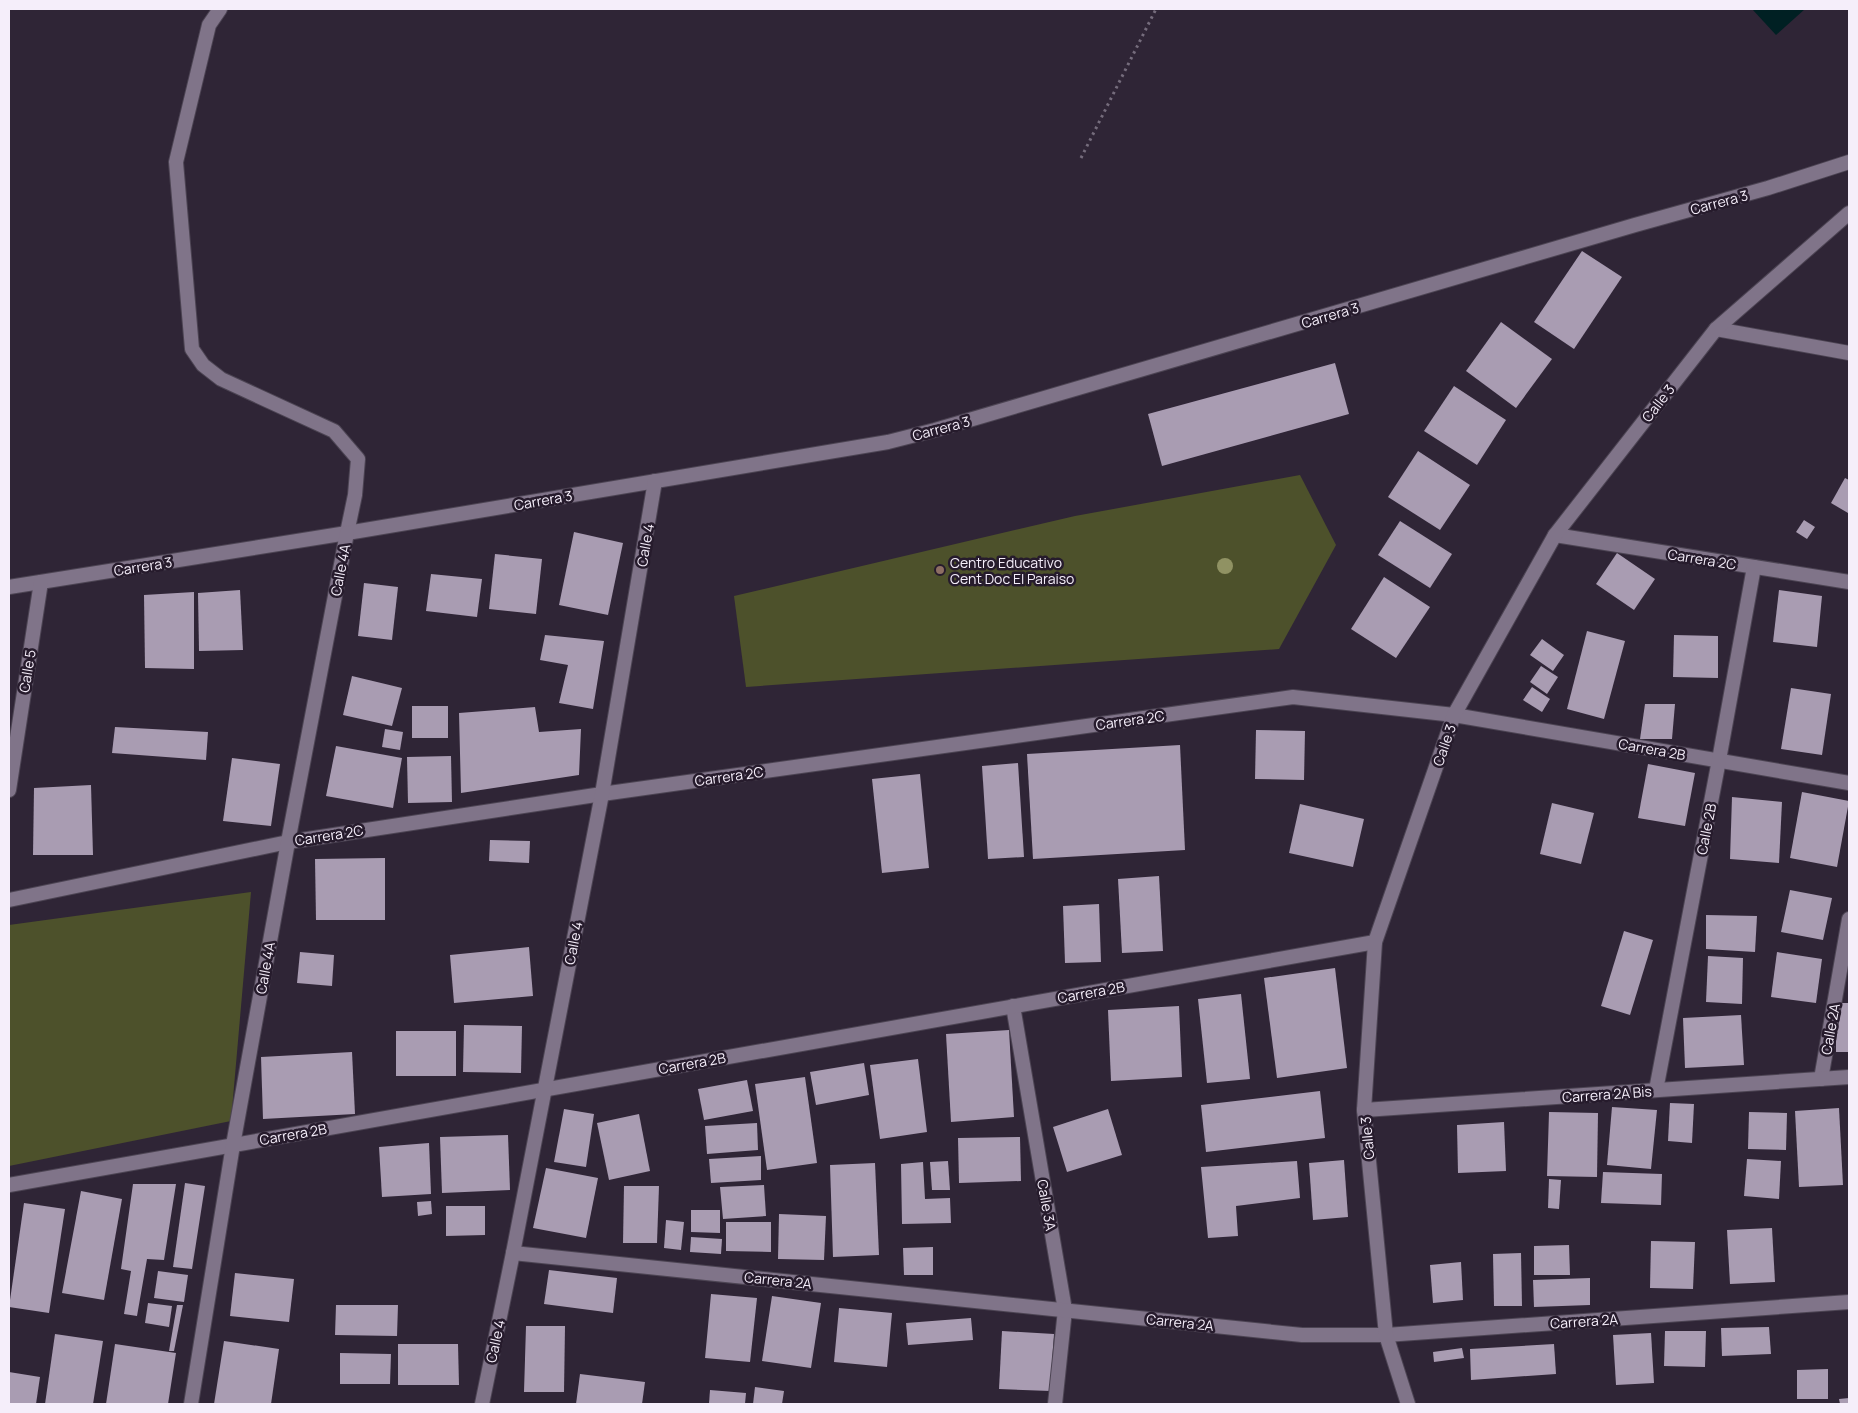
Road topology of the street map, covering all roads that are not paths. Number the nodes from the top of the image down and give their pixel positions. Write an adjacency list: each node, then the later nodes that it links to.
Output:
1 (220, 9): 7 (street, Calle 4A)
2 (1849, 162): 6 (street, Carrera 3)
3 (1849, 213): 4 (street, Calle 3)
4 (1716, 329): 5 (street); 8 (street, Calle 3)
5 (1849, 353)
6 (655, 481): 7 (street, Carrera 3); 17 (street, Calle 4)
7 (347, 533): 10 (street, Carrera 3); 18 (street, Calle 4A)
8 (1555, 535): 9 (street, Carrera 2C); 13 (street, Calle 3)
9 (1754, 567): 11 (street, Carrera 2C); 14 (street, Calle 2B)
10 (40, 582): 12 (street, Carrera 3); 16 (street, Calle 5)
11 (1849, 582)
12 (9, 587)
13 (1454, 715): 14 (street, Carrera 2B); 17 (street, Carrera 2C); 21 (street, Calle 3)
14 (1719, 760): 15 (street, Carrera 2B); 26 (street, Calle 2B)
15 (1849, 782)
16 (9, 790)
17 (602, 794): 18 (street, Carrera 2C); 25 (street, Calle 4)
18 (288, 842): 19 (street, Carrera 2C); 28 (street, Calle 4A)
19 (9, 900)
20 (1849, 919): 24 (street, Calle 2A)
21 (1375, 942): 22 (street, Carrera 2B); 27 (street, Calle 3)
22 (1013, 1006): 25 (street, Carrera 2B); 32 (street, Calle 3A)
23 (1849, 1077): 24 (street, Carrera 2A Bis)
24 (1821, 1079): 26 (street, Carrera 2A Bis)
25 (545, 1089): 28 (street, Carrera 2B); 30 (street, Calle 4)
26 (1656, 1090): 27 (street, Carrera 2A Bis)
27 (1364, 1110): 33 (street, Calle 3)
28 (232, 1145): 29 (street, Carrera 2B); 34 (street, Calle 4A)
29 (9, 1185)
30 (513, 1253): 32 (street, Carrera 2A); 35 (street, Calle 4)
31 (1849, 1302): 33 (street, Carrera 2A)
32 (1065, 1310): 33 (street, Carrera 2A); 36 (street, Calle 3A)
33 (1386, 1335): 37 (street, Calle 3)
34 (191, 1404)
35 (482, 1404)
36 (1055, 1404)
37 (1408, 1404)

